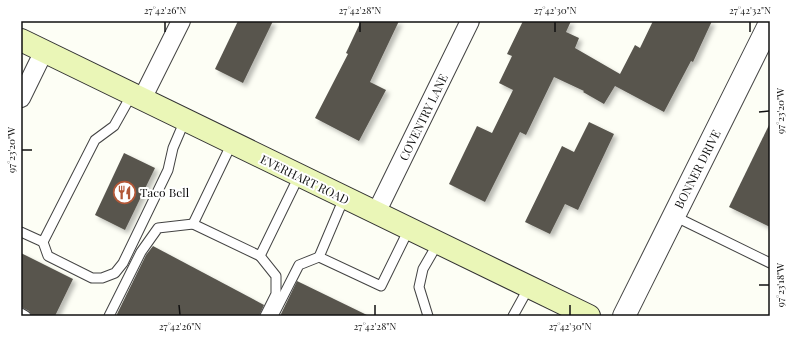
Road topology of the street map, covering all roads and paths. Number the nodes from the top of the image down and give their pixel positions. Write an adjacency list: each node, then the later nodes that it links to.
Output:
1 (181, 21): 7 (street)
2 (470, 21): 12 (street, COVENTRY LANE)
3 (770, 23): 13 (street, BONNER DRIVE)
4 (21, 40): 5 (main road, EVERHART ROAD)
5 (44, 51): 6 (street); 7 (main road, EVERHART ROAD)
6 (22, 95)
7 (137, 97): 8 (main road, EVERHART ROAD); 17 (lane)
8 (185, 120): 9 (main road, EVERHART ROAD); 17 (lane)
9 (232, 143): 10 (main road, EVERHART ROAD); 14 (lane)
10 (299, 176): 11 (main road, EVERHART ROAD); 19 (lane)
11 (344, 198): 12 (main road, EVERHART ROAD); 20 (lane)
12 (376, 213): 15 (main road, EVERHART ROAD)
13 (674, 216): 21 (lane); 31 (street, BONNER DRIVE)
14 (193, 224): 19 (lane); 25 (lane)
15 (409, 229): 18 (main road, EVERHART ROAD); 20 (lane)
16 (21, 232): 17 (lane)
17 (43, 242)
18 (438, 244): 22 (main road, EVERHART ROAD); 28 (lane)
19 (260, 256): 26 (lane)
20 (319, 257): 27 (lane)
21 (770, 263)
22 (528, 287): 29 (lane); 30 (main road, EVERHART ROAD)
23 (21, 313): 24 (lane)
24 (26, 316)
25 (109, 316)
26 (265, 316)
27 (273, 316)
28 (428, 316)
29 (513, 316)
30 (589, 316)
31 (624, 316)

